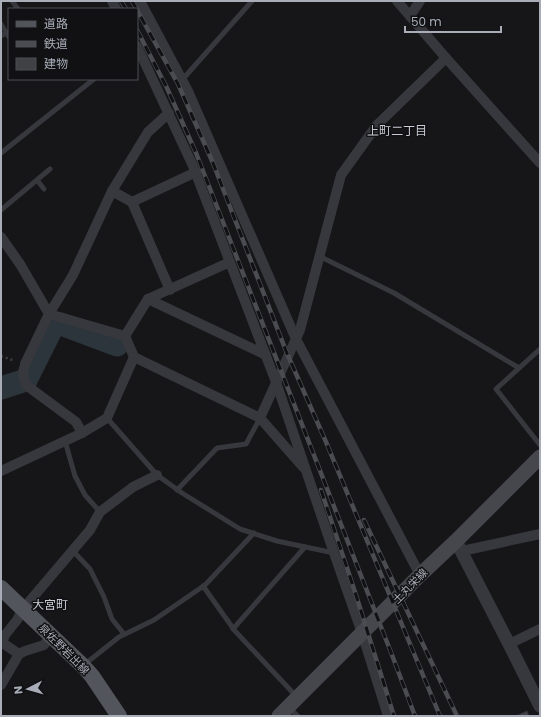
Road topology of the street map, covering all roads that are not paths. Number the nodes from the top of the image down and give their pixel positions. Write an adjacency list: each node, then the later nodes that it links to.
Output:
1 (140, 1): 12 (street)
2 (252, 1): 12 (lane)
3 (397, 1): 5 (street)
4 (420, 1): 5 (street)
5 (410, 16): 10 (street)
6 (1, 24): 7 (lane)
7 (7, 35): 8 (lane)
8 (1, 36)
9 (138, 48): 13 (street)
10 (446, 58): 15 (street); 24 (street)
11 (93, 80): 14 (lane)
12 (182, 80): 30 (street)
13 (168, 113): 17 (street); 20 (street)
14 (1, 153)
15 (540, 163)
16 (50, 169): 18 (lane)
17 (196, 172): 21 (street); 25 (street)
18 (37, 180): 19 (lane); 22 (lane)
19 (44, 189)
20 (112, 191): 21 (street); 28 (street)
21 (132, 202): 26 (street)
22 (1, 210)
23 (1, 237): 28 (street)
24 (319, 256): 30 (street); 34 (lane)
25 (230, 262): 26 (street); 32 (street)
26 (170, 290): 27 (street)
27 (148, 300): 29 (street); 32 (street)
28 (49, 314): 29 (street); 38 (street)
29 (124, 336): 33 (street)
30 (296, 339): 35 (street); 53 (street)
31 (540, 349): 34 (lane)
32 (266, 355): 35 (street)
33 (134, 357): 36 (street); 37 (street)
34 (519, 368): 40 (lane)
35 (276, 382): 37 (street); 42 (street)
36 (108, 418): 38 (street); 44 (lane)
37 (260, 418): 42 (street); 45 (lane)
38 (82, 433): 39 (street)
39 (65, 441): 43 (street); 46 (lane)
40 (540, 445)
41 (540, 456): 49 (main road, 土丸栄線)
42 (306, 470): 52 (street)
43 (1, 471)
44 (157, 475): 45 (lane); 46 (street)
45 (177, 490): 47 (lane)
46 (100, 512): 51 (street)
47 (254, 533): 50 (lane); 54 (lane)
48 (540, 534): 49 (street)
49 (459, 546): 53 (main road, 土丸栄線); 63 (street)
50 (305, 547): 52 (lane); 57 (lane)
51 (73, 551): 56 (street); 60 (lane)
52 (334, 552): 59 (street)
53 (420, 575): 59 (main road, 土丸栄線)
54 (203, 586): 57 (lane); 60 (lane)
55 (1, 588): 56 (main road, 泉佐野岩出線)
56 (23, 609): 61 (main road, 泉佐野岩出線); 62 (street)
57 (233, 628): 68 (lane)
58 (540, 629): 63 (street)
59 (362, 633): 68 (main road, 土丸栄線); 70 (street)
60 (124, 634): 65 (lane)
61 (51, 635): 64 (street); 65 (main road, 泉佐野岩出線)
62 (1, 642): 64 (street)
63 (510, 644): 67 (street)
64 (19, 654): 66 (street)
65 (83, 666): 69 (main road, 泉佐野岩出線)
66 (1, 685)
67 (539, 704)
68 (291, 709)
69 (119, 716)
70 (388, 716)

